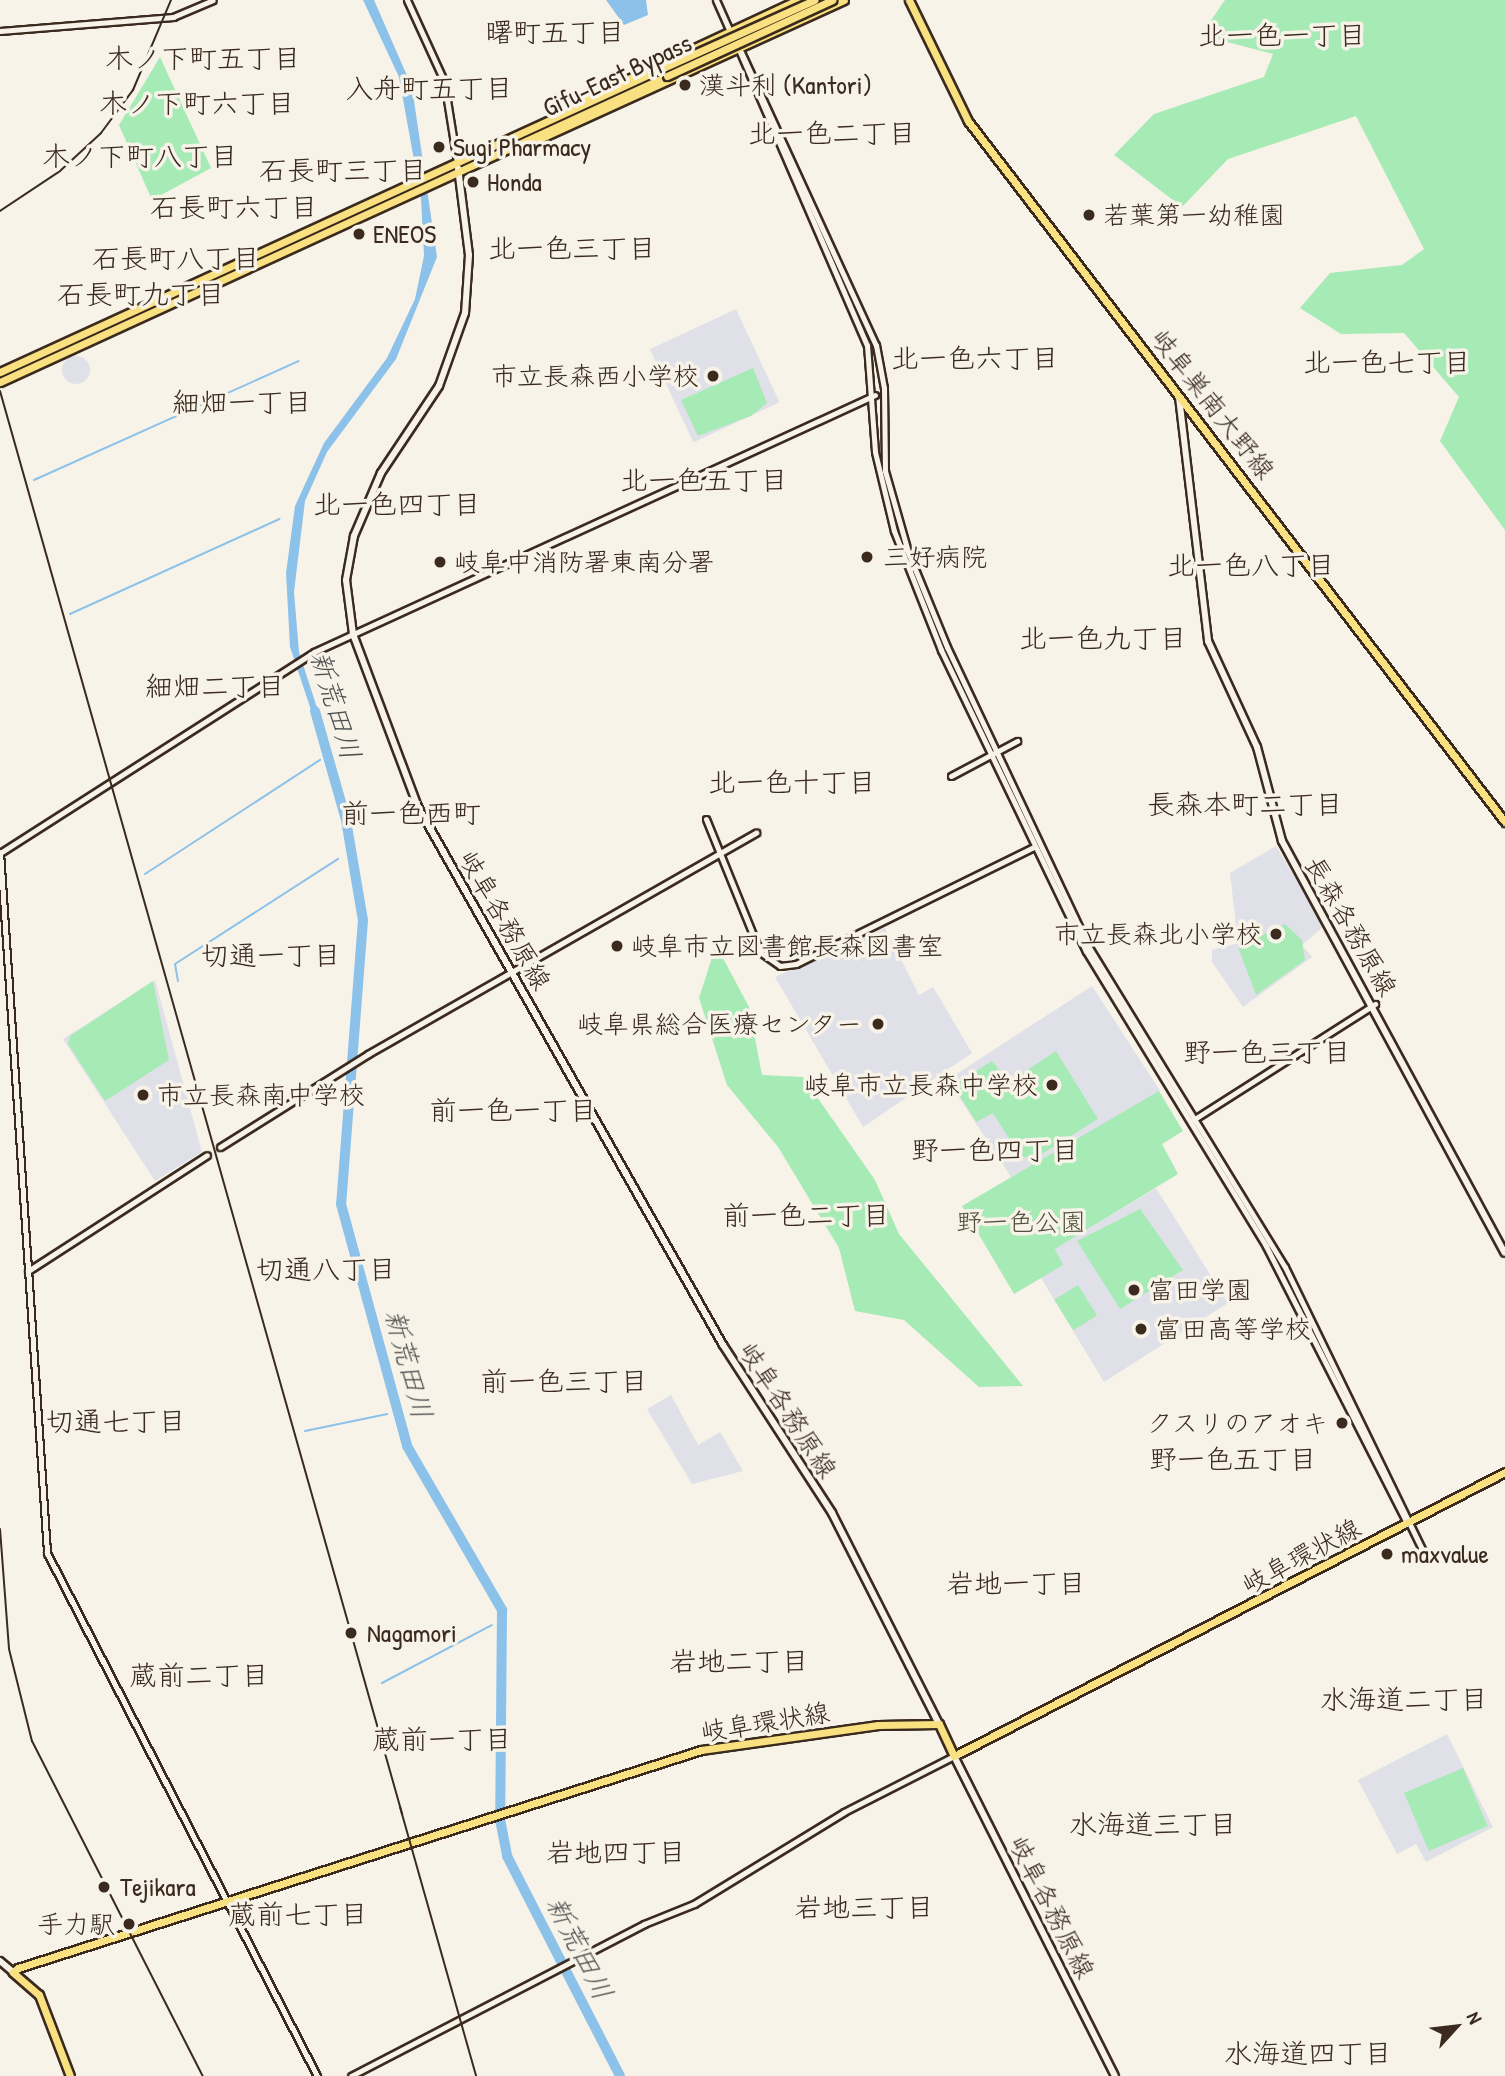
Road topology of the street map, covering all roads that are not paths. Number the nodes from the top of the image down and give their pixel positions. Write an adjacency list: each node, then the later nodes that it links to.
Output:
1 (213, 0): 9 (street)
2 (407, 0): 15 (street)
3 (716, 0): 10 (street)
4 (798, 0): 10 (main road)
5 (814, 0): 12 (main road, Gifu-East Bypass, bridge)
6 (832, 0): 12 (main road, Gifu-East Bypass, bridge)
7 (844, 0): 11 (main road)
8 (909, 0): 21 (main road, 岐阜巣南大野線)
9 (0, 31)
10 (730, 31): 11 (street); 13 (main road)
11 (739, 50): 14 (main road); 20 (street); 24 (street)
12 (665, 72): 13 (main road, Gifu-East Bypass); 14 (main road, Gifu-East Bypass)
13 (532, 128): 15 (main road, Gifu-East Bypass)
14 (523, 142): 16 (main road, Gifu-East Bypass)
15 (457, 162): 16 (main road, 岐阜各務原線); 17 (main road, Gifu-East Bypass)
16 (459, 171): 17 (main road, Gifu-East Bypass); 22 (main road, 岐阜各務原線)
17 (58, 350): 18 (main road, Gifu-East Bypass); 19 (main road, Gifu-East Bypass)
18 (0, 372)
19 (0, 382)
20 (876, 395): 22 (street); 24 (street)
21 (1178, 395): 27 (main road, 岐阜巣南大野線); 33 (main road, 長森各務原線)
22 (353, 634): 31 (street); 32 (main road, 岐阜各務原線)
23 (1017, 741): 24 (street)
24 (994, 754): 25 (street); 29 (street); 34 (street)
25 (951, 776)
26 (706, 819): 30 (street)
27 (1505, 822)
28 (756, 833): 30 (street)
29 (1034, 847): 30 (street); 34 (street)
30 (720, 850): 32 (street)
31 (0, 853): 38 (street)
32 (512, 971): 35 (street); 42 (main road, 岐阜各務原線)
33 (1375, 1004): 34 (street); 37 (main road, 長森各務原線)
34 (1193, 1120): 40 (street)
35 (220, 1147)
36 (207, 1155): 38 (street)
37 (1505, 1253)
38 (28, 1271): 44 (street)
39 (1505, 1472): 40 (main road, 岐阜環状線)
40 (1410, 1521): 41 (street); 43 (main road, 岐阜環状線)
41 (1426, 1558)
42 (939, 1724): 43 (main road); 44 (main road, 岐阜環状線)
43 (954, 1756): 49 (street); 50 (main road, 岐阜各務原線)
44 (225, 1899): 46 (main road, 岐阜環状線); 48 (street)
45 (0, 1961): 46 (main road)
46 (13, 1972): 47 (main road)
47 (70, 2076)
48 (317, 2076)
49 (351, 2076)
50 (1115, 2076)

